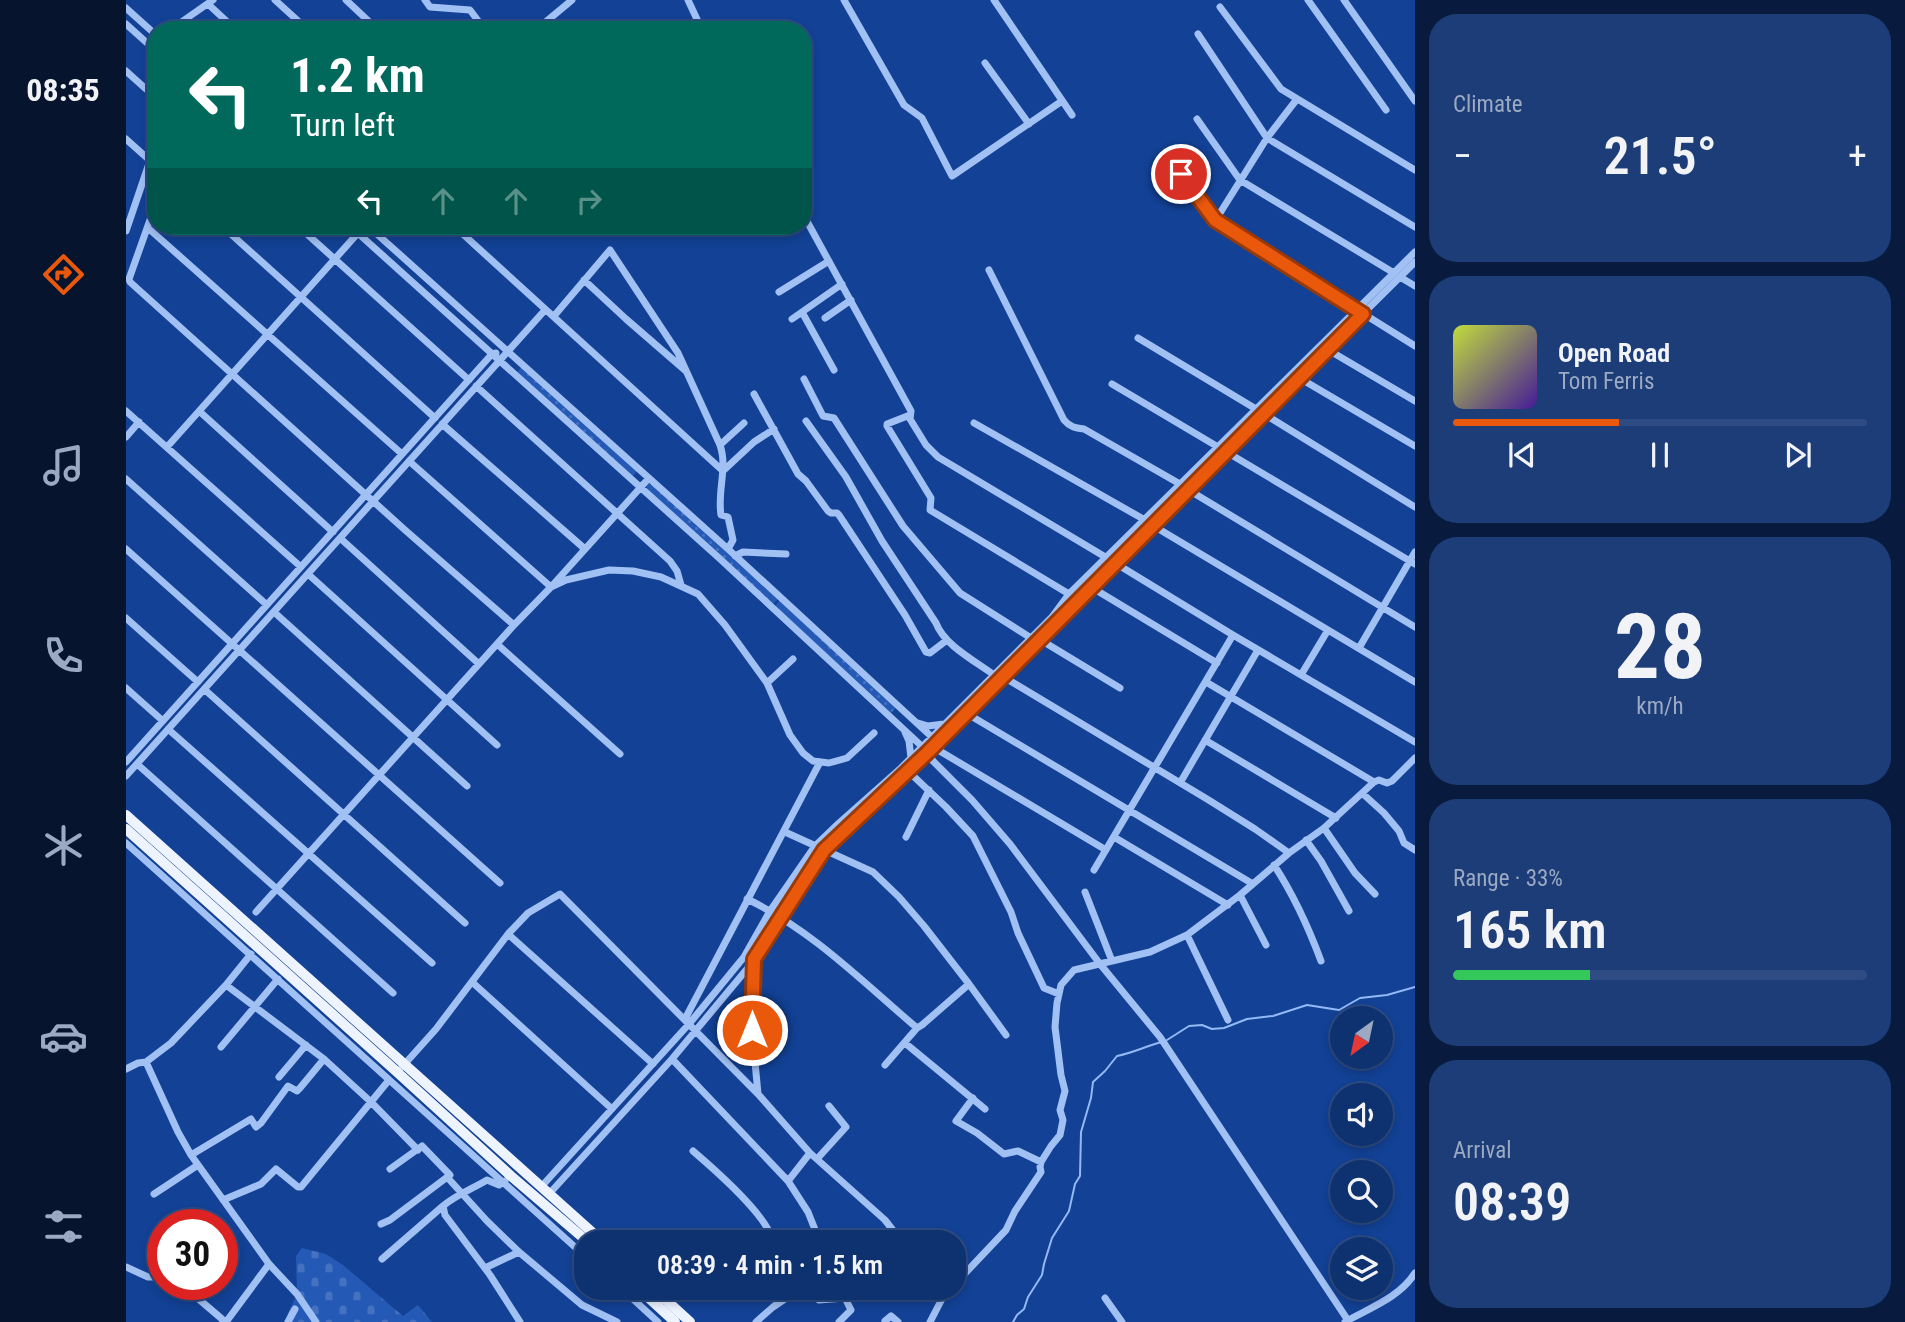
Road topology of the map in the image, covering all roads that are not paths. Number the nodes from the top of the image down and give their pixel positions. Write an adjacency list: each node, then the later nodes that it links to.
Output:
1 (275, 0): 15 (street)
2 (346, 0): 16 (street)
3 (425, 0): 17 (street)
4 (572, 0): 18 (street)
5 (688, 0): 19 (street)
6 (844, 0): 33 (street)
7 (994, 0): 28 (street)
8 (1308, 0): 30 (street)
9 (1344, 0): 29 (street)
10 (210, 2): 13 (street); 14 (street)
11 (1220, 7): 27 (street)
12 (126, 8): 21 (street)
13 (183, 21)
14 (228, 21)
15 (298, 21)
16 (368, 21)
17 (478, 21)
18 (547, 21)
19 (698, 21)
20 (126, 24): 23 (street)
21 (147, 27)
22 (1198, 34): 34 (street)
23 (147, 41)
24 (985, 63): 33 (street)
25 (126, 71): 26 (street)
26 (147, 90)
27 (1297, 99): 34 (street); 37 (street)
28 (1062, 102): 31 (street); 33 (street)
29 (1415, 102)
30 (1386, 110)
31 (1072, 116)
32 (1197, 119): 40 (street)
33 (1029, 124)
34 (1267, 138): 40 (street); 43 (street)
35 (126, 139): 36 (street)
36 (147, 158)
37 (1415, 170)
38 (1181, 174): 42 (street)
39 (147, 176): 41 (street)
40 (1240, 180): 42 (street); 59 (street)
41 (129, 211): 45 (street)
42 (1215, 220): 68 (street)
43 (1415, 227)
44 (812, 230): 56 (street)
45 (126, 231)
46 (147, 231): 80 (street)
47 (156, 235): 72 (street)
48 (232, 235): 64 (street)
49 (308, 235): 55 (street)
50 (356, 235): 55 (street)
51 (360, 235): 77 (street)
52 (378, 235): 76 (street)
53 (464, 235): 66 (street)
54 (1415, 252): 59 (street)
55 (335, 259): 64 (street); 84 (street)
56 (829, 261): 61 (street); 63 (street)
57 (1415, 262): 59 (street)
58 (989, 270): 110 (street)
59 (1397, 275): 62 (street); 68 (street)
60 (584, 281): 69 (street); 81 (street); 81 (street)
61 (842, 284): 65 (street); 67 (street)
62 (1415, 286)
63 (779, 292)
64 (300, 296): 72 (street); 93 (street)
65 (851, 300): 70 (street); 92 (street)
66 (545, 310): 69 (street); 76 (street)
67 (802, 312): 71 (street); 79 (street)
68 (1360, 312): 74 (street); 75 (street)
69 (554, 316): 107 (street)
70 (825, 318)
71 (792, 319)
72 (268, 333): 80 (street); 105 (street)
73 (1138, 338): 91 (street)
74 (1415, 346)
75 (1324, 348): 82 (street); 88 (street)
76 (508, 351): 77 (street); 78 (street); 108 (street)
77 (492, 354): 78 (street); 84 (street)
78 (500, 360): 86 (street); 111 (street)
79 (834, 370)
80 (232, 373): 90 (street); 113 (street)
81 (689, 373): 101 (street)
82 (1296, 375): 91 (street); 102 (street)
83 (804, 379): 142 (street)
84 (469, 380): 93 (street)
85 (1112, 384): 104 (street)
86 (476, 386): 98 (street); 116 (street)
87 (754, 394): 99 (street)
88 (1415, 401)
89 (126, 411): 95 (street)
90 (199, 411): 103 (street); 118 (street)
91 (1260, 411): 104 (street); 115 (street)
92 (910, 415): 126 (street); 133 (street)
93 (435, 418): 105 (street)
94 (806, 421): 143 (street)
95 (139, 422): 100 (street); 103 (street)
96 (744, 423): 101 (street)
97 (975, 423): 117 (street)
98 (442, 424): 106 (street); 121 (street)
99 (774, 429): 107 (street); 143 (street)
100 (126, 437)
101 (720, 445): 107 (street)
102 (1415, 446)
103 (167, 447): 128 (street)
104 (1221, 450): 110 (street); 112 (street); 127 (street)
105 (402, 454): 113 (street)
106 (409, 461): 114 (street); 131 (street)
107 (723, 471): 122 (street)
108 (649, 478): 111 (street); 122 (street)
109 (126, 479): 134 (street)
110 (1180, 484): 117 (street)
111 (640, 487): 116 (street); 167 (street)
112 (1187, 489): 117 (street); 135 (street)
113 (366, 494): 114 (street); 118 (street)
114 (373, 501): 119 (street); 138 (street)
115 (1415, 508)
116 (617, 513): 121 (street); 130 (street)
117 (1148, 523): 126 (street); 140 (street)
118 (333, 532): 128 (street)
119 (340, 538): 129 (street); 151 (street)
120 (126, 549): 144 (street)
121 (585, 549): 131 (street)
122 (728, 549): 125 (street)
123 (1415, 552): 127 (street)
124 (786, 554): 125 (street)
125 (736, 556): 163 (street)
126 (1111, 560): 132 (street); 133 (street); 141 (street)
127 (1412, 562): 135 (street)
128 (301, 567): 134 (street)
129 (308, 574): 136 (street); 162 (street)
130 (681, 584): 131 (street); 157 (street)
131 (551, 587): 138 (street)
132 (1091, 587): 142 (street); 150 (street)
133 (1069, 594): 142 (street)
134 (267, 605): 144 (street)
135 (1383, 608): 139 (street); 146 (street)
136 (274, 611): 148 (street); 171 (street)
137 (126, 618): 154 (street)
138 (514, 625): 145 (street)
139 (1415, 627)
140 (1328, 630): 146 (street); 152 (street)
141 (1233, 635): 147 (street); 150 (street)
142 (1035, 639): 153 (street); 159 (street)
143 (947, 640): 153 (street)
144 (232, 644): 148 (street); 154 (street)
145 (496, 644): 151 (street); 176 (street)
146 (1359, 648): 156 (street)
147 (1258, 650): 152 (street); 161 (street)
148 (239, 651): 160 (street); 185 (street)
149 (793, 659): 157 (street)
150 (1217, 663): 155 (street)
151 (479, 664): 162 (street)
152 (1301, 675): 173 (street)
153 (998, 676): 164 (street); 168 (street); 182 (street)
154 (198, 682): 166 (street)
155 (1206, 682): 161 (street); 182 (street)
156 (1415, 682)
157 (767, 683): 180 (street)
158 (126, 688): 166 (street)
159 (1120, 688)
160 (204, 689): 169 (street); 192 (street)
161 (1231, 697): 172 (street); 186 (street)
162 (446, 700): 171 (street); 174 (street)
163 (903, 710): 165 (street); 167 (street)
164 (965, 713): 175 (street); 191 (street)
165 (911, 718): 168 (street); 175 (street)
166 (163, 721): 177 (street)
167 (897, 723): 175 (street); 178 (street)
168 (945, 724): 175 (street)
169 (169, 729): 181 (street); 206 (street)
170 (874, 733): 180 (street)
171 (413, 737): 185 (street); 188 (street)
172 (1205, 740): 187 (street); 194 (street)
173 (1415, 742)
174 (496, 745)
175 (931, 745): 178 (street); 183 (street); 205 (street); 232 (street)
176 (620, 754)
177 (127, 758)
178 (911, 758): 202 (street)
179 (1415, 758): 186 (street)
180 (820, 762): 197 (street)
181 (137, 764): 184 (street); 213 (street)
182 (1155, 768): 187 (street); 191 (street)
183 (908, 771): 189 (street); 204 (street)
184 (126, 776)
185 (378, 776): 192 (street); 211 (street)
186 (1374, 782): 190 (street)
187 (1180, 783): 207 (street)
188 (467, 786)
189 (929, 790): 198 (street); 238 (street)
190 (1362, 793): 194 (street); 203 (street)
191 (1129, 810): 199 (street); 212 (street)
192 (344, 814): 206 (street); 223 (street)
193 (126, 815): 210 (main road)
194 (1336, 818): 195 (street)
195 (1324, 828): 200 (street); 215 (street)
196 (126, 830): 210 (main road)
197 (785, 832): 202 (street); 217 (street)
198 (906, 837)
199 (1114, 837): 205 (street); 218 (street)
200 (1306, 840): 207 (street); 220 (street)
201 (126, 843): 227 (street)
202 (815, 846): 204 (street); 219 (street)
203 (1415, 849)
204 (824, 850): 222 (street); 235 (street)
205 (1106, 850): 209 (street)
206 (308, 853): 213 (street); 231 (street)
207 (1289, 853): 208 (street)
208 (1274, 866): 212 (street); 230 (street)
209 (1094, 870)
210 (189, 878): 254 (main road)
211 (500, 883)
212 (1253, 884): 216 (street)
213 (277, 888): 221 (street); 237 (street)
214 (1085, 892): 229 (street)
215 (1376, 894)
216 (1240, 895): 218 (street); 226 (street)
217 (747, 900): 219 (street); 241 (street)
218 (1228, 905): 225 (street)
219 (770, 911): 222 (street); 241 (street)
220 (1349, 911)
221 (256, 912)
222 (780, 917): 228 (street); 242 (street)
223 (464, 923)
224 (508, 934): 234 (street); 241 (street); 251 (street)
225 (1187, 935): 229 (street); 240 (street)
226 (1266, 946)
227 (251, 954): 233 (street); 236 (street)
228 (754, 959): 243 (street); 256 (street)
229 (1112, 961): 232 (street)
230 (1321, 961)
231 (432, 962)
232 (1100, 964): 238 (street); 302 (street)
233 (278, 979): 239 (street); 254 (street)
234 (472, 982): 254 (street); 260 (street)
235 (969, 984): 242 (street); 244 (street)
236 (226, 985): 239 (street); 250 (street)
237 (393, 993)
238 (1059, 994): 266 (street)
239 (256, 1007): 246 (street); 247 (street)
240 (1228, 1020)
241 (687, 1022): 243 (street); 251 (street)
242 (917, 1028): 245 (street)
243 (696, 1031): 249 (street); 256 (street)
244 (1006, 1035)
245 (905, 1043): 252 (street); 257 (street)
246 (306, 1045): 248 (street); 255 (street)
247 (221, 1047)
248 (324, 1059): 258 (street); 264 (street)
249 (672, 1059): 271 (street); 272 (street)
250 (146, 1062): 253 (street); 264 (street)
251 (653, 1064): 260 (street)
252 (885, 1065)
253 (126, 1069)
254 (397, 1072): 258 (street); 270 (main road); 272 (main road)
255 (279, 1077)
256 (758, 1094): 265 (street)
257 (973, 1098): 261 (street); 266 (street)
258 (371, 1102): 262 (street); 275 (street)
259 (829, 1106): 265 (street)
260 (612, 1109): 272 (street)
261 (985, 1109)
262 (418, 1150): 268 (street); 269 (street)
263 (693, 1151): 279 (street)
264 (191, 1155): 267 (street)
265 (813, 1156): 271 (street); 281 (street)
266 (1041, 1161): 289 (street)
267 (198, 1165): 273 (street); 275 (street)
268 (390, 1169)
269 (447, 1177): 274 (street); 277 (street)
270 (507, 1179): 274 (street); 282 (main road); 283 (street)
271 (788, 1181): 280 (street)
272 (545, 1191): 278 (main road)
273 (154, 1194)
274 (461, 1194): 276 (street); 284 (street)
275 (223, 1200): 286 (street)
276 (443, 1206): 285 (street); 288 (street)
277 (381, 1224)
278 (589, 1230)
279 (768, 1230)
280 (815, 1230)
281 (893, 1230)
282 (574, 1231)
283 (574, 1245)
284 (519, 1252): 288 (street); 307 (street)
285 (382, 1259)
286 (269, 1264): 303 (street); 305 (street)
287 (126, 1266): 291 (street)
288 (485, 1268): 306 (street)
289 (966, 1272)
290 (1415, 1273): 302 (street)
291 (147, 1276)
292 (1105, 1298): 315 (street)
293 (200, 1300): 303 (street)
294 (634, 1300): 308 (street)
295 (651, 1300): 309 (main road)
296 (666, 1300): 310 (main road)
297 (784, 1300): 311 (street)
298 (849, 1300): 312 (street)
299 (943, 1300): 314 (street)
300 (295, 1309): 304 (street)
301 (884, 1321): 313 (street)
302 (1347, 1321)
303 (225, 1322)
304 (288, 1322)
305 (316, 1322)
306 (520, 1322)
307 (617, 1322)
308 (659, 1322)
309 (675, 1322)
310 (690, 1322)
311 (756, 1322)
312 (839, 1322)
313 (898, 1322)
314 (930, 1322)
315 (1122, 1322)

